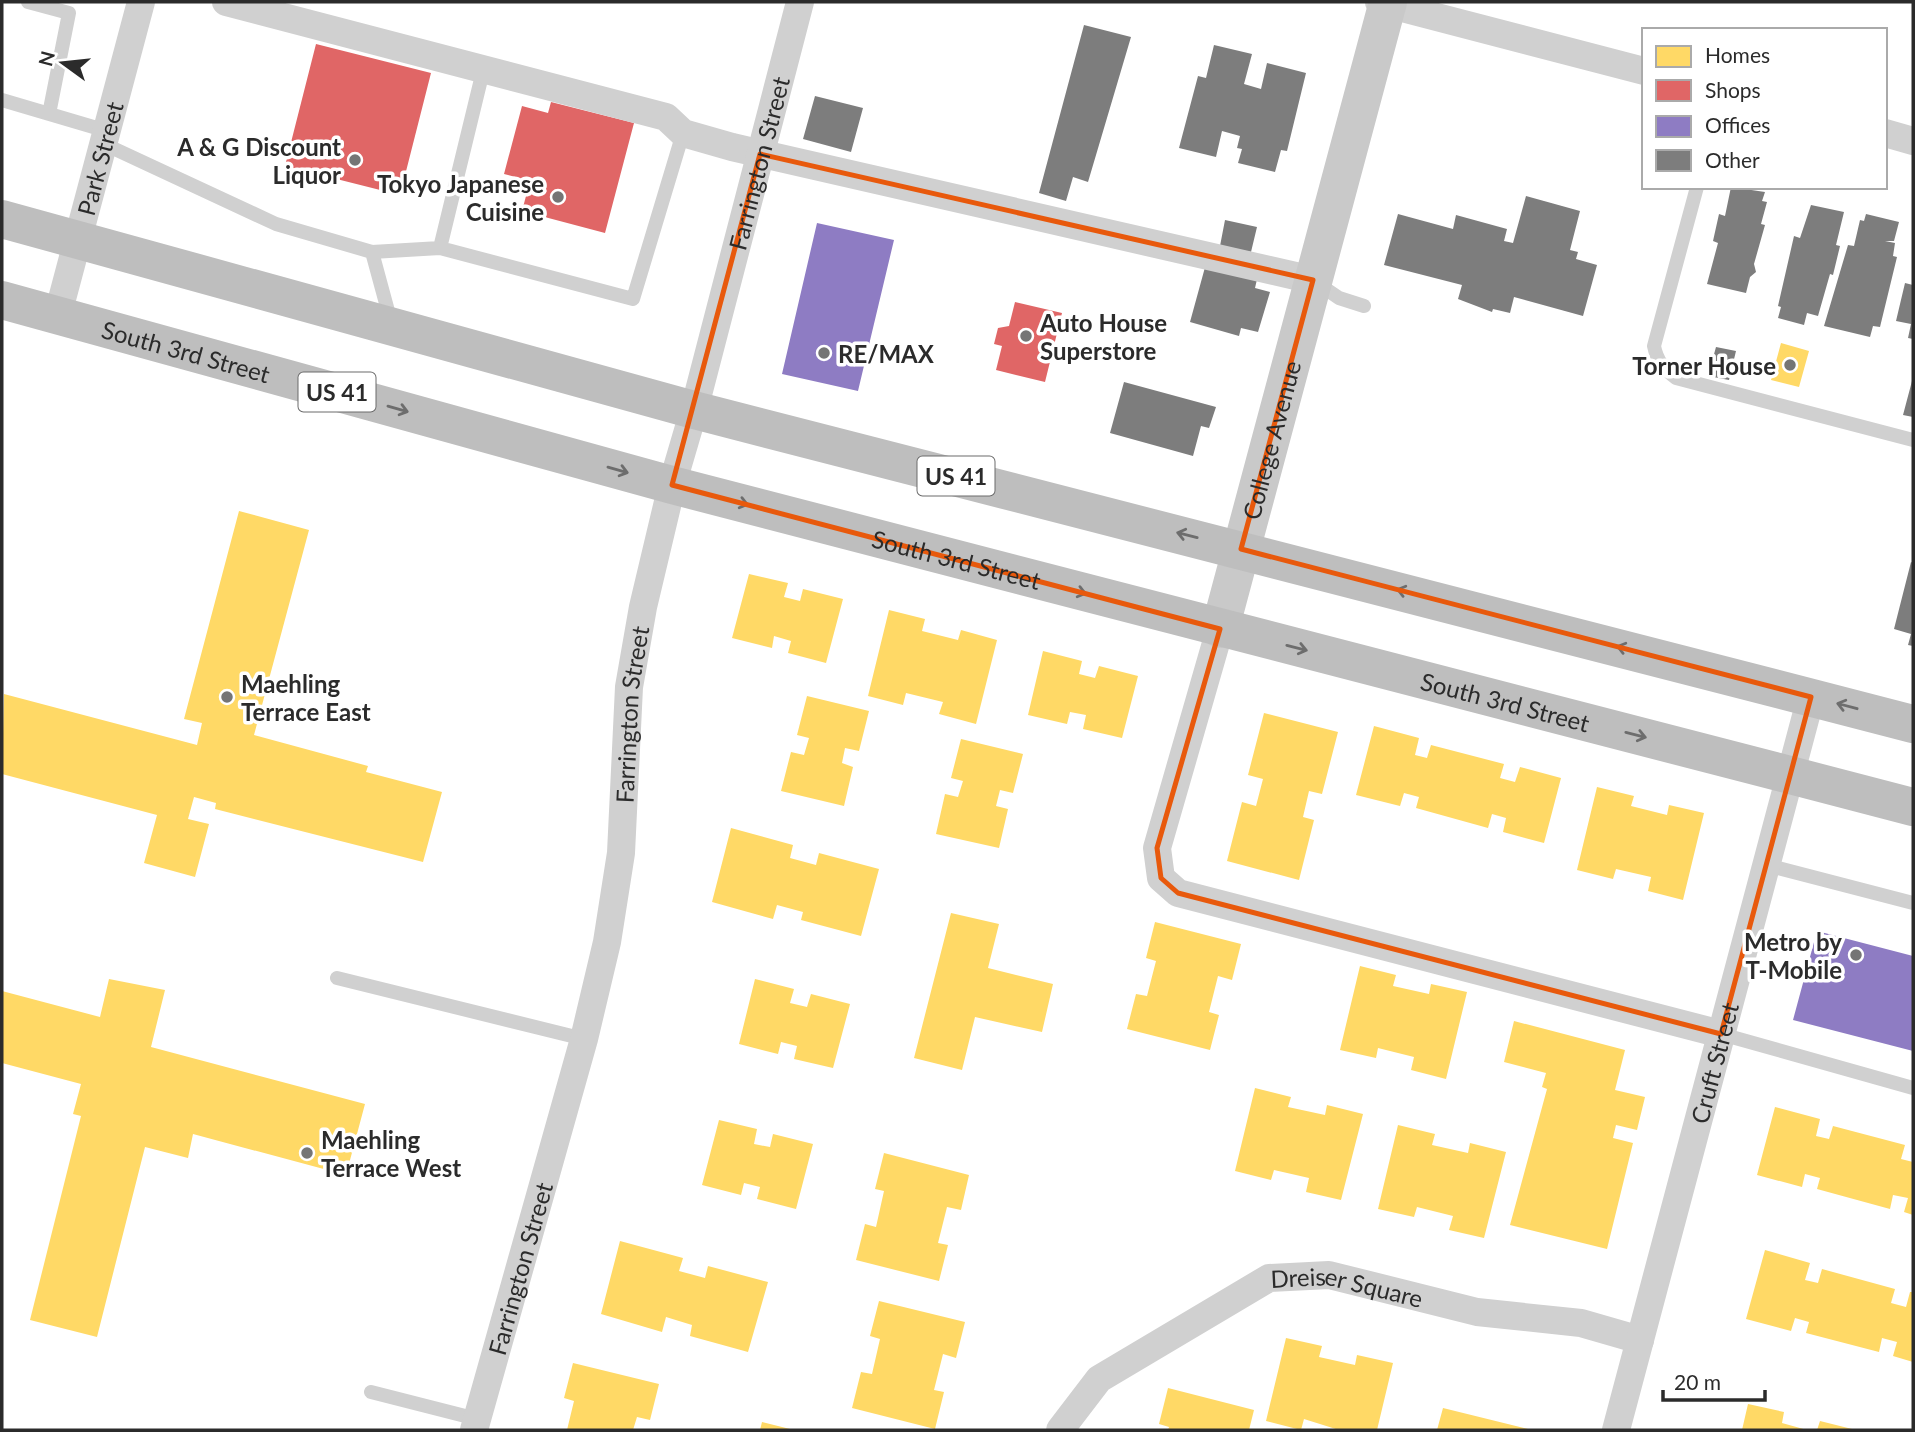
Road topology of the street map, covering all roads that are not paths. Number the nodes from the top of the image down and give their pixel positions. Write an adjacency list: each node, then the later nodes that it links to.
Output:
1 (28, 2): 9 (lane)
2 (141, 2): 12 (street, Park Street)
3 (226, 2): 7 (street)
4 (800, 2): 14 (street, Farrington Street)
5 (1385, 2): 6 (street); 20 (street, College Avenue)
6 (1642, 70)
7 (483, 71): 10 (street); 18 (lane)
8 (2, 100): 9 (lane)
9 (49, 114): 12 (lane)
10 (683, 133): 14 (street); 18 (lane)
11 (1887, 134): 13 (street)
12 (106, 137): 17 (street, Park Street); 19 (lane)
13 (1913, 141)
14 (760, 154): 20 (street); 25 (street, Farrington Street)
15 (1696, 189): 26 (lane)
16 (2, 219): 17 (highway, US 41)
17 (78, 239): 23 (street, Park Street); 24 (highway, US 41)
18 (440, 248): 19 (lane)
19 (372, 252): 24 (lane)
20 (1312, 281): 22 (lane); 28 (street, College Avenue)
21 (2, 300): 23 (highway, South 3rd Street / US 41)
22 (1364, 306)
23 (58, 314): 27 (highway, South 3rd Street / US 41, one-way to 27)
24 (393, 327): 25 (highway, US 41)
25 (694, 410): 27 (street, Farrington Street); 28 (highway, US 41, one-way to 25)
26 (1913, 440)
27 (672, 485): 29 (highway, South 3rd Street / US 41, one-way to 29); 38 (street, Farrington Street)
28 (1241, 549): 29 (street, College Avenue); 30 (highway, US 41, one-way to 28)
29 (1220, 629): 32 (highway, South 3rd Street / US 41, one-way to 32); 37 (street, College Avenue)
30 (1811, 696): 31 (highway, US 41, one-way to 30); 32 (street, Cruft Street)
31 (1913, 723)
32 (1791, 775): 33 (highway, South 3rd Street / US 41); 34 (street, Cruft Street)
33 (1913, 807)
34 (1766, 865): 35 (lane); 37 (street, Cruft Street)
35 (1913, 903)
36 (337, 978): 38 (lane)
37 (1721, 1034): 39 (lane); 40 (street, Cruft Street)
38 (584, 1039): 42 (street, Farrington Street)
39 (1913, 1088)
40 (1640, 1340): 43 (street, Dreiser Square); 44 (street, Cruft Street)
41 (371, 1392): 42 (lane)
42 (476, 1425)
43 (1060, 1430)
44 (1616, 1430)

